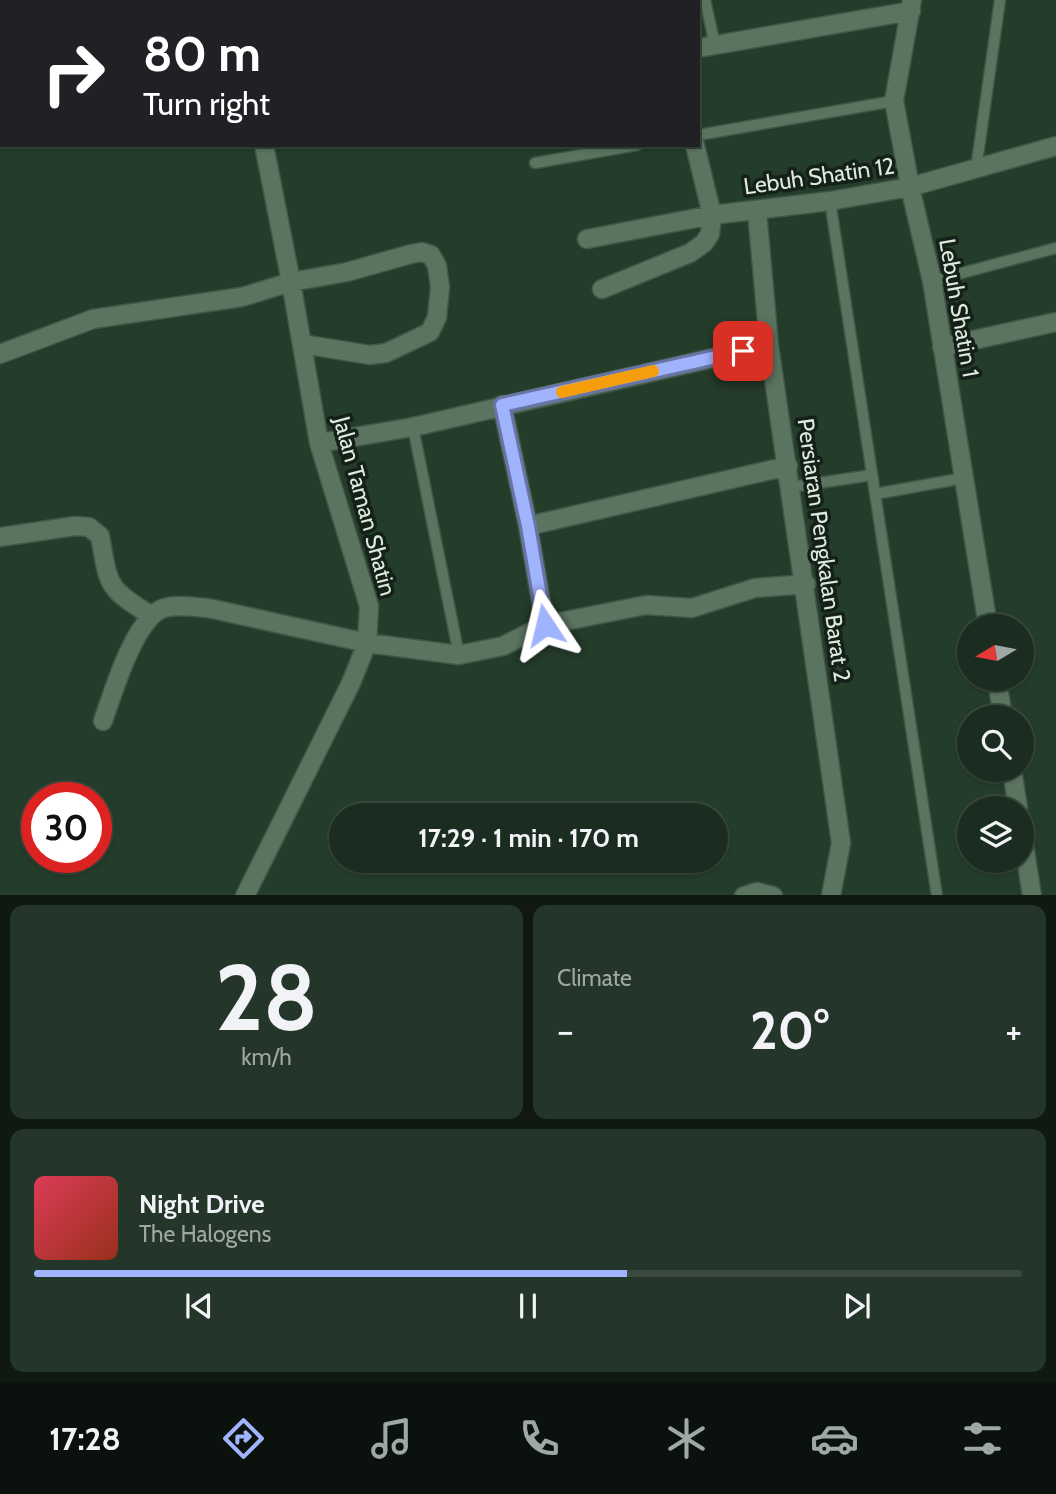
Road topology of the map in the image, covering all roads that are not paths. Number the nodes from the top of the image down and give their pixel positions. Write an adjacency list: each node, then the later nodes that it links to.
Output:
1 (705, 0): 4 (lane)
2 (1000, 0): 12 (lane)
3 (911, 5): 4 (street); 5 (street, Lebuh Shatin 1)
4 (706, 47)
5 (894, 101): 6 (lane); 13 (street, Lebuh Shatin 1)
6 (700, 135)
7 (1056, 146): 12 (street, Lebuh Shatin 12)
8 (264, 147): 20 (street, Jalan Taman Shatin)
9 (626, 147): 11 (lane)
10 (695, 147): 16 (street)
11 (535, 163)
12 (976, 169): 13 (street, Lebuh Shatin 12)
13 (910, 187): 14 (street, Lebuh Shatin 12); 19 (street, Lebuh Shatin 1)
14 (830, 201): 15 (street, Lebuh Shatin 12); 31 (lane)
15 (757, 211): 16 (street, Lebuh Shatin 12); 24 (street, Persiaran Pengkalan Barat 2)
16 (712, 215): 17 (street, Lebuh Shatin 12); 21 (street)
17 (587, 239)
18 (1056, 248): 19 (lane)
19 (932, 281): 25 (street, Lebuh Shatin 1)
20 (291, 282): 23 (street, Jalan Taman Shatin); 23 (street); 26 (street)
21 (603, 289)
22 (1056, 322): 25 (street)
23 (302, 344): 29 (street, Jalan Taman Shatin)
24 (769, 345): 27 (street); 30 (street, Persiaran Pengkalan Barat 2)
25 (942, 346): 32 (street, Lebuh Shatin 1)
26 (0, 354)
27 (502, 405): 28 (street); 35 (street)
28 (413, 427): 29 (street); 42 (lane)
29 (319, 443): 41 (street, Jalan Taman Shatin)
30 (788, 466): 33 (street, Persiaran Pengkalan Barat 2); 35 (street)
31 (872, 475): 33 (lane); 34 (lane)
32 (964, 478): 34 (lane); 38 (street, Lebuh Shatin 1)
33 (791, 487): 37 (street, Persiaran Pengkalan Barat 2)
34 (875, 494): 49 (lane)
35 (528, 526): 40 (street)
36 (0, 537): 39 (street)
37 (806, 584): 40 (street); 48 (street, Persiaran Pengkalan Barat 2)
38 (986, 614)
39 (150, 615): 41 (street); 43 (street)
40 (545, 625): 42 (street)
41 (367, 643): 42 (street); 45 (street, Jalan Taman Shatin)
42 (458, 655)
43 (103, 721)
44 (1029, 873): 50 (street)
45 (245, 895)
46 (744, 895): 47 (street)
47 (773, 895)
48 (831, 895)
49 (937, 895)
50 (1032, 895)

